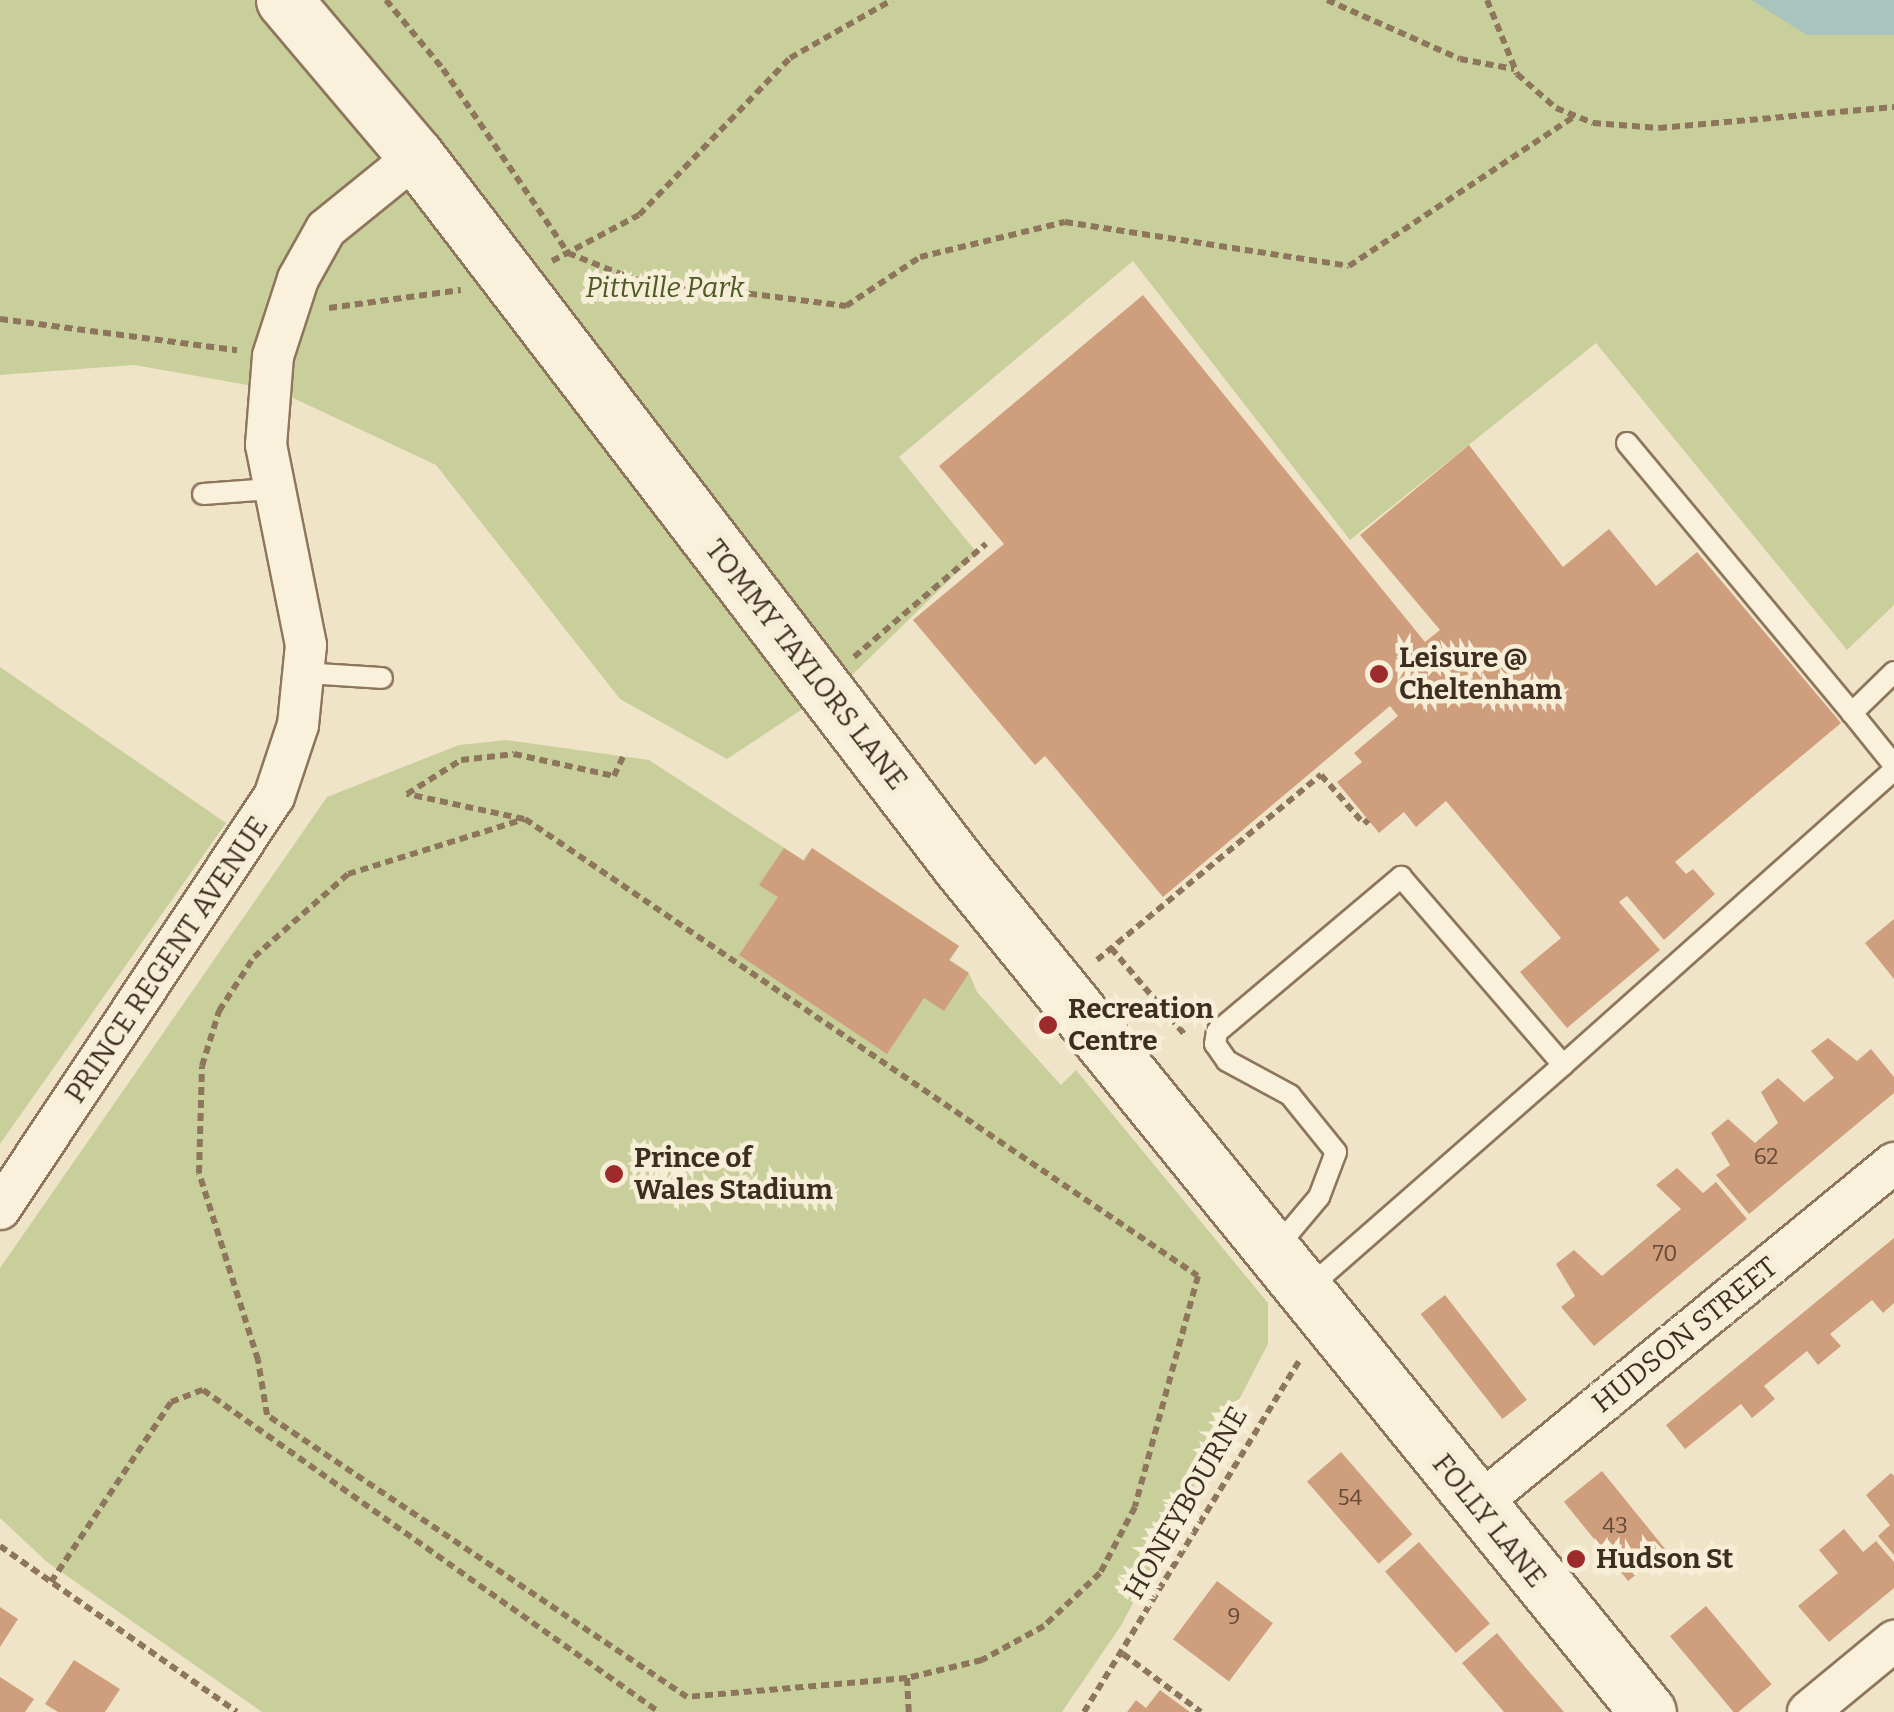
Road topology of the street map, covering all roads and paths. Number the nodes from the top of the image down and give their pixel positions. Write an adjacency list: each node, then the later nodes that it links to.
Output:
1 (284, 0): 9 (street, TOMMY TAYLORS LANE)
2 (386, 0): 10 (path)
3 (892, 0): 10 (path)
4 (1328, 0): 6 (path)
5 (1487, 0): 6 (path)
6 (1514, 69): 8 (path)
7 (1894, 107): 8 (path)
8 (1573, 117): 10 (path)
9 (416, 156): 11 (street, TOMMY TAYLORS LANE); 12 (street, PRINCE REGENT AVENUE)
10 (568, 253): 11 (path)
11 (513, 282): 12 (path); 32 (street, TOMMY TAYLORS LANE)
12 (284, 314): 14 (street, PRINCE REGENT AVENUE)
13 (0, 319): 14 (path)
14 (273, 356): 16 (street, PRINCE REGENT AVENUE)
15 (1627, 443): 23 (lane)
16 (271, 488): 17 (lane); 20 (street, PRINCE REGENT AVENUE)
17 (202, 494)
18 (986, 544): 19 (path)
19 (874, 640)
20 (305, 672): 22 (lane); 31 (street, PRINCE REGENT AVENUE)
21 (1894, 672): 23 (lane)
22 (382, 678)
23 (1852, 713): 25 (lane)
24 (626, 752): 26 (path)
25 (1894, 768): 29 (lane)
26 (526, 819): 38 (path); 38 (path)
27 (1368, 820): 28 (path)
28 (1099, 958)
29 (1563, 1065): 32 (lane); 32 (lane)
30 (1894, 1163): 33 (street, HUDSON STREET)
31 (0, 1209)
32 (1306, 1287): 33 (street, FOLLY LANE); 37 (path, HONEYBOURNE)
33 (1475, 1506): 44 (street, FOLLY LANE)
34 (0, 1546): 35 (path)
35 (51, 1582): 39 (path); 40 (path)
36 (1894, 1641): 45 (street)
37 (1123, 1654): 42 (path, HONEYBOURNE); 43 (path)
38 (907, 1678): 41 (path)
39 (238, 1712)
40 (659, 1712)
41 (909, 1712)
42 (1084, 1712)
43 (1202, 1712)
44 (1648, 1712)
45 (1808, 1712)

